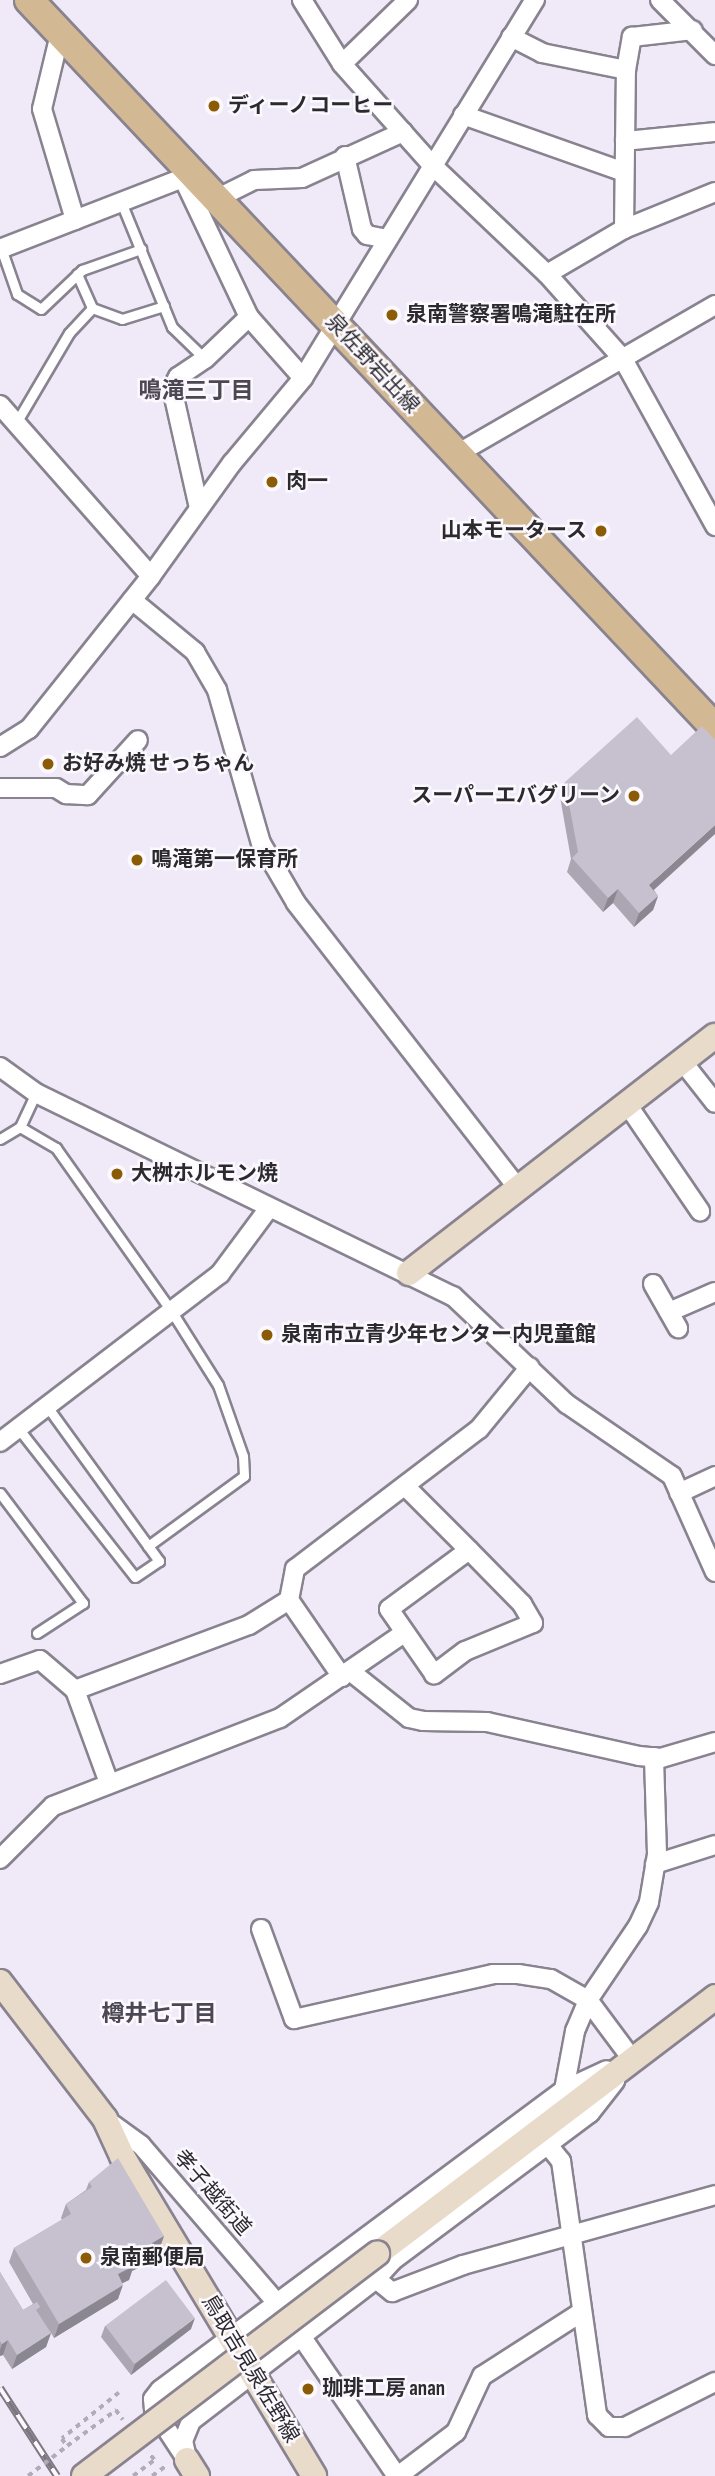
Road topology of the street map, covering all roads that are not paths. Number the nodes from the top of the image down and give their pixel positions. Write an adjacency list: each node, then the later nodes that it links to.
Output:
1 (29, 0): 7 (main road, 泉佐野岩出線)
2 (302, 0): 10 (street)
3 (408, 0): 10 (street)
4 (535, 0): 8 (street)
5 (660, 0): 6 (street)
6 (693, 30): 9 (street); 11 (street)
7 (60, 34): 19 (main road, 泉佐野岩出線); 23 (street)
8 (511, 37): 11 (street); 12 (street)
9 (715, 55)
10 (342, 64): 13 (street)
11 (626, 70): 15 (street)
12 (463, 115): 17 (street); 18 (street)
13 (403, 132): 16 (street); 17 (street)
14 (715, 132): 15 (street)
15 (625, 141): 18 (street)
16 (345, 156): 21 (street); 25 (street)
17 (432, 165): 25 (street); 29 (street)
18 (624, 172): 24 (street)
19 (188, 176): 21 (main road, 泉佐野岩出線); 22 (street); 33 (street)
20 (715, 192): 24 (street)
21 (216, 199): 34 (main road, 泉佐野岩出線)
22 (121, 202): 23 (street); 27 (lane)
23 (75, 220): 26 (street)
24 (624, 229): 29 (street)
25 (388, 239): 34 (street)
26 (0, 248): 28 (lane)
27 (141, 249): 28 (lane); 31 (lane)
28 (77, 274): 32 (lane)
29 (547, 274): 36 (street)
30 (715, 305): 36 (street)
31 (164, 306): 32 (lane); 35 (lane)
32 (92, 308): 39 (lane)
33 (249, 317): 35 (street); 37 (street)
34 (337, 326): 37 (street); 40 (main road, 泉佐野岩出線)
35 (205, 359): 41 (street)
36 (623, 359): 40 (street); 42 (street)
37 (303, 378): 41 (street)
38 (0, 405): 39 (street)
39 (16, 423): 43 (street)
40 (457, 454): 45 (main road, 泉佐野岩出線)
41 (200, 508): 43 (street)
42 (715, 526)
43 (151, 576): 44 (street)
44 (132, 600): 47 (street); 57 (street)
45 (715, 728)
46 (138, 740): 48 (street)
47 (0, 747)
48 (0, 788)
49 (715, 1036): 50 (street)
50 (682, 1061): 53 (street); 54 (street)
51 (0, 1067): 52 (street)
52 (36, 1093): 55 (lane); 58 (street)
53 (715, 1103)
54 (627, 1104): 57 (street); 59 (street)
55 (20, 1127): 56 (lane); 63 (lane)
56 (0, 1139)
57 (518, 1188): 60 (street)
58 (269, 1208): 60 (street); 63 (street)
59 (700, 1211)
60 (409, 1273): 64 (street)
61 (653, 1284): 62 (street)
62 (715, 1292)
63 (172, 1312): 65 (street); 72 (lane)
64 (530, 1367): 69 (street); 71 (street)
65 (47, 1406): 66 (street); 72 (lane)
66 (18, 1428): 67 (street); 72 (lane)
67 (0, 1442)
68 (715, 1475): 71 (street)
69 (405, 1486): 73 (street); 75 (street)
70 (0, 1493): 76 (lane)
71 (679, 1493): 74 (street)
72 (148, 1546)
73 (469, 1550): 77 (street); 77 (street)
74 (715, 1572)
75 (289, 1600): 79 (street); 80 (street)
76 (37, 1633)
77 (404, 1633): 79 (street)
78 (0, 1674): 80 (street)
79 (346, 1674): 82 (street); 83 (street)
80 (75, 1690): 83 (street)
81 (715, 1742): 82 (street)
82 (654, 1757): 86 (street)
83 (109, 1783): 85 (street)
84 (715, 1845): 86 (street)
85 (0, 1859)
86 (655, 1864): 90 (street)
87 (261, 1929): 90 (street)
88 (0, 1982): 93 (street, 鳥取吉見泉佐野線)
89 (715, 1997): 91 (street)
90 (588, 2000): 91 (street); 92 (street)
91 (632, 2059): 92 (street); 94 (street); 107 (street, bridge)
92 (564, 2090): 98 (street)
93 (105, 2119): 98 (street, 孝子越街道); 101 (street, 鳥取吉見泉佐野線)
94 (548, 2145): 96 (street); 97 (street)
95 (715, 2195): 96 (street)
96 (569, 2238): 97 (street); 99 (street)
97 (376, 2279): 100 (street)
98 (278, 2304): 101 (street)
99 (580, 2314): 103 (street); 109 (street)
100 (301, 2336): 102 (street); 109 (street)
101 (232, 2338): 102 (street, 鳥取吉見泉佐野線); 105 (street)
102 (254, 2374): 104 (street); 108 (street, 鳥取吉見泉佐野線)
103 (715, 2382)
104 (191, 2421): 105 (street); 106 (street)
105 (160, 2422): 106 (street)
106 (185, 2466)
107 (84, 2476)
108 (314, 2476)
109 (397, 2476)

